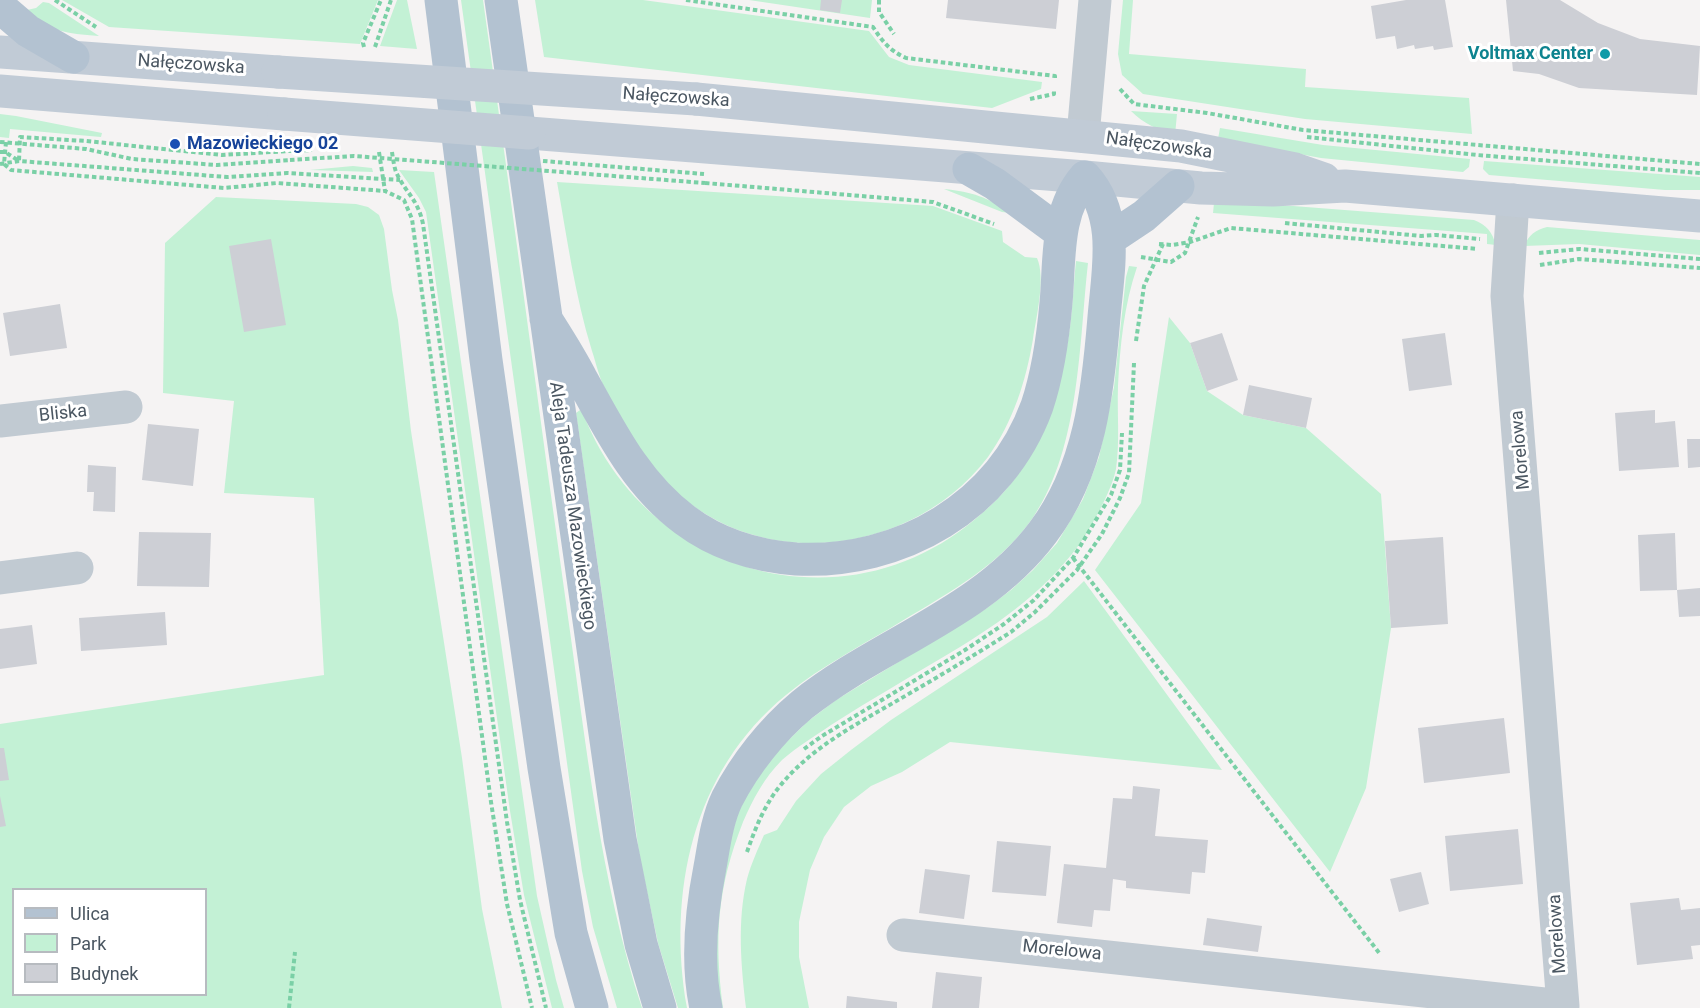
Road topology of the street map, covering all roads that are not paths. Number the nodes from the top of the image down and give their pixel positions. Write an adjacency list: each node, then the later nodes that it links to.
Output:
1 (426, 0): 6 (main road)
2 (441, 0): 6 (main road)
3 (501, 0): 19 (main road, Aleja Tadeusza Mazowieckiego)
4 (1095, 0): 10 (street)
5 (0, 7): 8 (main road)
6 (448, 51): 26 (main road)
7 (0, 52): 8 (main road, Nałęczowska)
8 (73, 57): 10 (main road, Nałęczowska, bridge)
9 (0, 91): 11 (main road, Nałęczowska, bridge)
10 (1083, 136): 12 (main road); 14 (main road, Nałęczowska)
11 (969, 169): 12 (main road, Nałęczowska); 17 (main road)
12 (1086, 177): 13 (main road, Nałęczowska); 17 (main road); 18 (main road)
13 (1178, 186): 14 (main road, Nałęczowska); 18 (main road)
14 (1345, 186): 15 (main road, Nałęczowska)
15 (1513, 200): 16 (main road, Nałęczowska); 25 (street, Morelowa)
16 (1700, 216)
17 (1060, 232): 19 (main road)
18 (1111, 238): 28 (main road)
19 (546, 319): 27 (main road, Aleja Tadeusza Mazowieckiego)
20 (126, 407): 21 (street, Bliska)
21 (0, 421)
22 (77, 568): 23 (street)
23 (0, 578)
24 (903, 935): 25 (street, Morelowa)
25 (1567, 1007)
26 (592, 1008)
27 (660, 1008)
28 (706, 1008)

